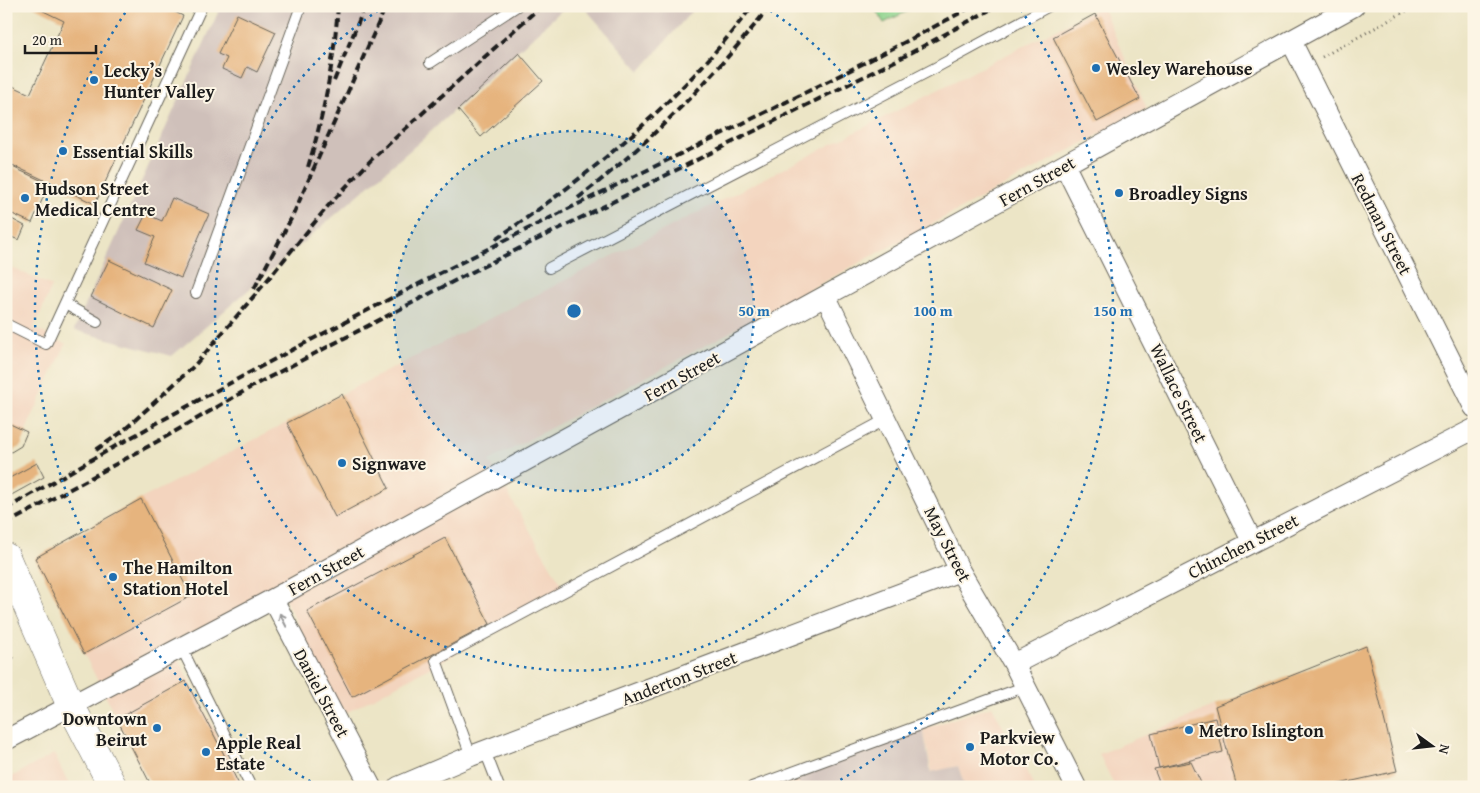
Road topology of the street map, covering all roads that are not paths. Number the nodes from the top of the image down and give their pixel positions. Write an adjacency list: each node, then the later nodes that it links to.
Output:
1 (202, 6): 12 (lane)
2 (300, 6): 10 (lane)
3 (517, 6): 7 (lane)
4 (1048, 6): 9 (lane)
5 (1354, 6): 6 (street, Fern Street)
6 (1291, 41): 8 (street, Fern Street); 15 (street, Redman Street)
7 (430, 63)
8 (1065, 166): 11 (street, Fern Street); 18 (street, Wallace Street)
9 (549, 268)
10 (196, 293)
11 (826, 297): 16 (street, May Street); 21 (street, Fern Street)
12 (65, 304): 13 (lane); 14 (lane)
13 (97, 322)
14 (6, 324)
15 (1474, 407)
16 (886, 420): 20 (street, May Street); 27 (lane)
17 (1474, 429): 18 (street, Chinchen Street)
18 (1252, 541): 23 (street, Chinchen Street)
19 (6, 557): 25 (main road)
20 (960, 571): 23 (street, May Street); 27 (street, Anderton Street)
21 (273, 599): 22 (street, Fern Street); 30 (street, Daniel Street, one-way to 21)
22 (181, 647): 25 (street, Fern Street); 29 (lane)
23 (1014, 664): 24 (street, May Street)
24 (1024, 687): 33 (lane); 34 (street, May Street)
25 (70, 704): 26 (street, Fern Street); 28 (main road)
26 (6, 740)
27 (478, 754): 31 (street, Anderton Street); 32 (lane)
28 (113, 787)
29 (251, 787)
30 (371, 787)
31 (398, 787)
32 (499, 787)
33 (752, 787)
34 (1076, 787)

